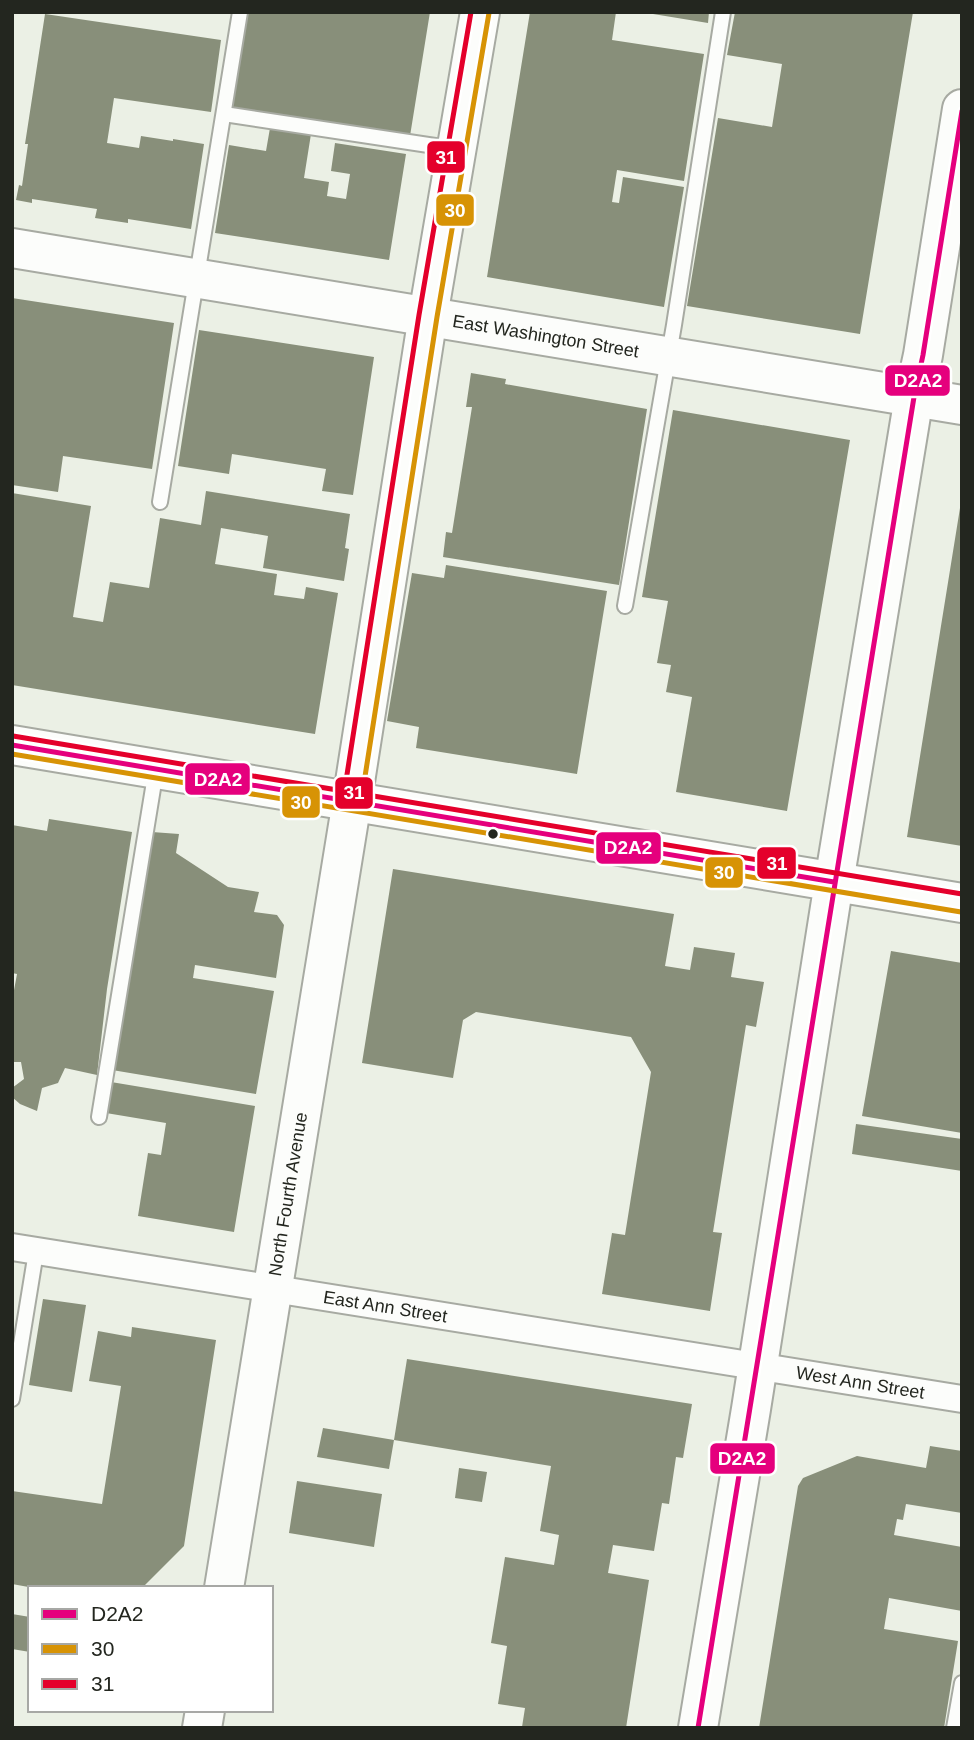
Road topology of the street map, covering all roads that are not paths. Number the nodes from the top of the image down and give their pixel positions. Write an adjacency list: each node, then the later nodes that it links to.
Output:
1 (240, 12): 5 (lane)
2 (480, 12): 6 (main road, North Fourth Avenue)
3 (723, 12): 10 (lane)
4 (962, 109): 11 (main road)
5 (224, 114): 6 (lane); 8 (lane)
6 (457, 150): 9 (main road, North Fourth Avenue)
7 (12, 248): 8 (main road, East Washington Street)
8 (197, 278): 9 (main road, East Washington Street); 13 (lane)
9 (428, 316): 10 (main road, East Washington Street); 17 (main road, North Fourth Avenue)
10 (669, 357): 11 (main road, East Washington Street); 14 (lane)
11 (914, 397): 12 (main road, East Washington Street); 18 (main road)
12 (962, 405)
13 (160, 502)
14 (625, 606)
15 (12, 744): 16 (main road)
16 (156, 768): 17 (main road); 20 (lane)
17 (352, 800): 18 (main road); 22 (main road, North Fourth Avenue)
18 (834, 881): 19 (main road); 23 (main road)
19 (962, 903)
20 (99, 1117)
21 (24, 1249): 22 (street, East Ann Street); 24 (lane)
22 (273, 1289): 23 (street, East Ann Street); 26 (main road, North Fourth Avenue)
23 (758, 1368): 25 (street, West Ann Street); 28 (main road)
24 (12, 1399)
25 (962, 1399)
26 (223, 1586)
27 (962, 1682): 29 (lane)
28 (698, 1728)
29 (954, 1728)

